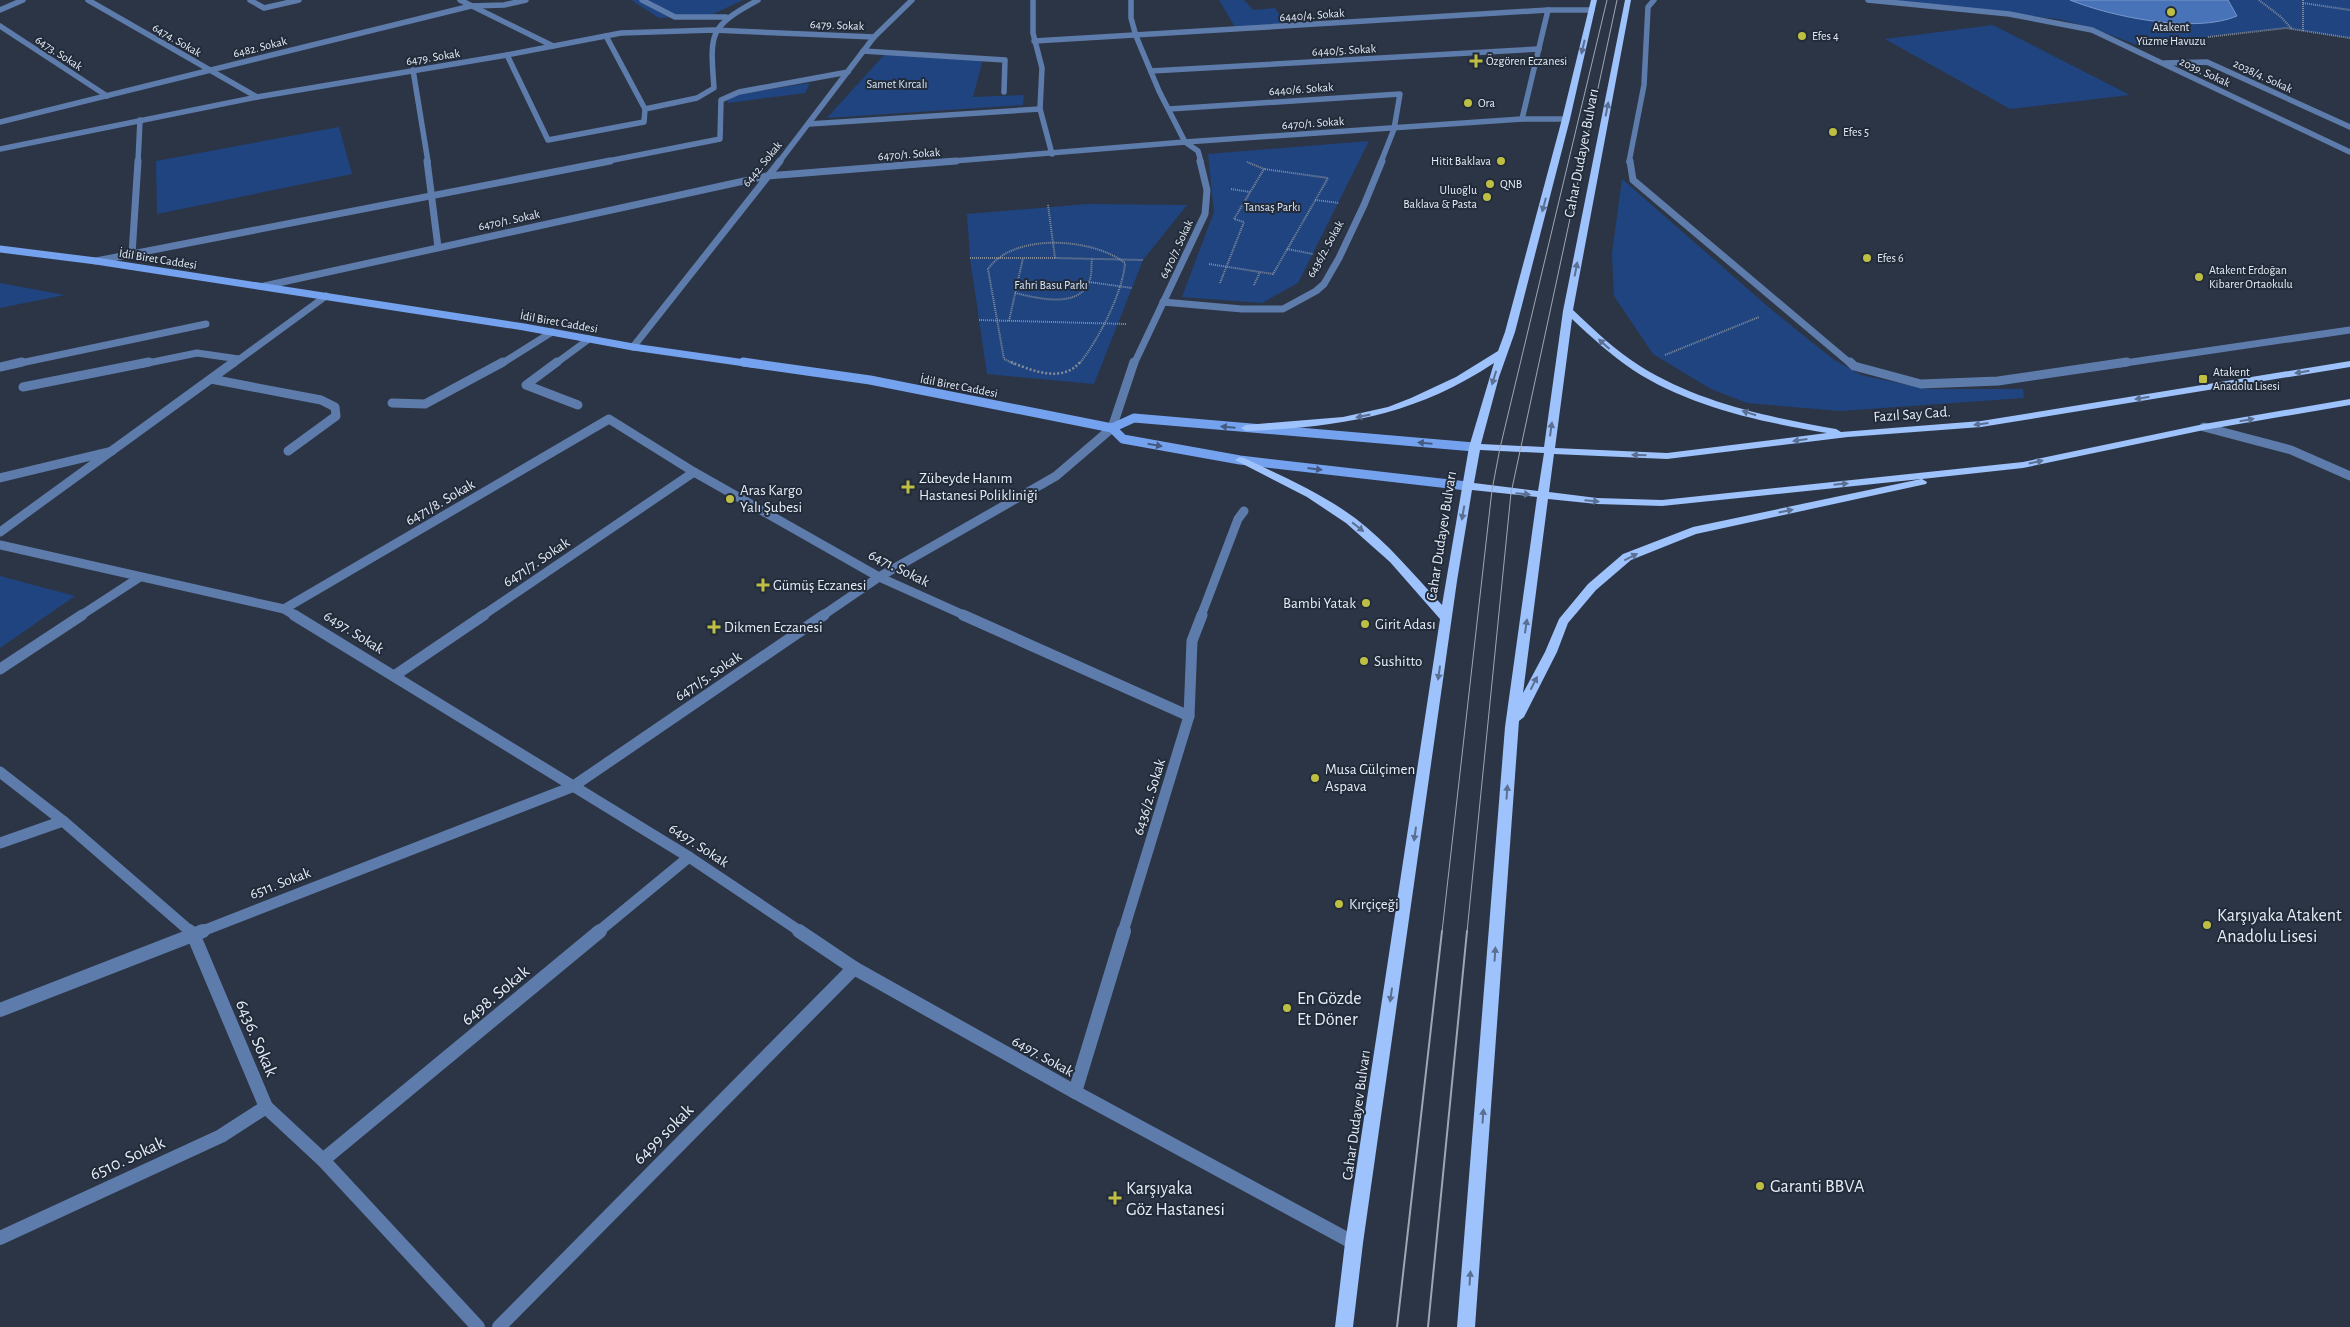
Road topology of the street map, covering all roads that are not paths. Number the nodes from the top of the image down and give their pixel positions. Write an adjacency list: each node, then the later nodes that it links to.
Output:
1 (23, 0): 17 (street)
2 (88, 0): 32 (street, 6474. Sokak)
3 (250, 0): 4 (street)
4 (299, 0)
5 (460, 0): 16 (street)
6 (526, 0): 16 (street, 6482. Sokak)
7 (642, 0): 20 (street)
8 (758, 0): 20 (street)
9 (912, 0): 25 (street, 6442. Sokak)
10 (1033, 0): 26 (street)
11 (1131, 0): 24 (street)
12 (1594, 0): 19 (main road, Cahar Dudayev Bulvarı)
13 (1628, 0): 62 (main road, Cahar Dudayev Bulvarı, one-way to 13)
14 (1654, 0): 64 (street)
15 (1868, 0): 31 (street, 2039. Sokak)
16 (471, 6): 27 (street); 32 (street, 6482. Sokak)
17 (0, 10)
18 (1548, 10): 19 (street, 6440/4. Sokak); 24 (street, 6440/4. Sokak); 28 (street)
19 (1592, 10): 43 (main road, Cahar Dudayev Bulvarı, one-way to 43)
20 (726, 17): 22 (street)
21 (0, 26): 37 (street, 6473. Sokak)
22 (714, 30): 23 (street, 6479. Sokak); 25 (street, 6479. Sokak); 39 (street)
23 (606, 36): 27 (street, 6479. Sokak); 39 (street)
24 (1136, 36): 26 (street, 6440/4. Sokak); 34 (street)
25 (874, 37): 29 (street, 6442. Sokak)
26 (1034, 41): 40 (street)
27 (553, 46): 30 (street, 6479. Sokak)
28 (1539, 49): 34 (street, 6440/5. Sokak); 42 (street)
29 (863, 51): 35 (street, 6442. Sokak); 36 (street)
30 (506, 55): 33 (street, 6479. Sokak); 39 (street)
31 (2163, 63): 47 (street, 2038/4. Sokak); 51 (street, 2039. Sokak)
32 (209, 69): 37 (street, 6482. Sokak); 38 (street, 6474. Sokak)
33 (414, 70): 38 (street, 6479. Sokak); 54 (street)
34 (1151, 71): 41 (street)
35 (848, 72): 46 (street, 6442. Sokak); 54 (street)
36 (1004, 92)
37 (107, 96): 45 (street, 6482. Sokak)
38 (256, 97): 44 (street, 6479. Sokak)
39 (645, 109)
40 (1040, 109): 46 (street); 52 (street)
41 (1169, 109): 48 (street, 6440/6. Sokak); 49 (street)
42 (1522, 119): 43 (street, 6470/1. Sokak); 48 (street, 6470/1. Sokak)
43 (1566, 119): 68 (main road, Cahar Dudayev Bulvarı, one-way to 68)
44 (140, 120): 50 (street, 6479. Sokak); 57 (street)
45 (0, 122)
46 (810, 124): 53 (street, 6442. Sokak)
47 (2350, 127)
48 (1394, 128): 49 (street, 6470/1. Sokak); 61 (street, 6436/2. Sokak)
49 (1185, 142): 52 (street, 6470/1. Sokak); 61 (street, 6470/7. Sokak)
50 (0, 149)
51 (2350, 152)
52 (1052, 154): 53 (street, 6470/1. Sokak)
53 (767, 176): 55 (street, 6470/1. Sokak); 67 (street, 6442. Sokak)
54 (433, 195): 55 (street); 57 (street)
55 (438, 247): 59 (street, 6470/1. Sokak)
56 (0, 249): 58 (street, İdil Biret Caddesi)
57 (132, 254): 58 (street)
58 (96, 261): 59 (street, İdil Biret Caddesi)
59 (264, 286): 60 (street, İdil Biret Caddesi)
60 (326, 296): 65 (street, İdil Biret Caddesi); 69 (street)
61 (1163, 302): 79 (street, 6470/7. Sokak)
62 (1568, 311): 81 (main road, one-way to 62); 85 (main road, Cahar Dudayev Bulvarı, one-way to 62)
63 (206, 324): 71 (street)
64 (2350, 330)
65 (552, 332): 66 (street, İdil Biret Caddesi); 75 (street)
66 (589, 339): 67 (street, İdil Biret Caddesi); 76 (street)
67 (633, 347): 79 (street, İdil Biret Caddesi)
68 (1502, 353): 80 (main road, one-way to 80); 82 (main road, Cahar Dudayev Bulvarı, one-way to 82)
69 (239, 359): 72 (street); 73 (street)
70 (2350, 364): 81 (main road, Fazıl Say Cad., one-way to 81)
71 (0, 367)
72 (211, 379): 83 (street); 84 (street)
73 (24, 386)
74 (2350, 402): 78 (main road, one-way to 74)
75 (392, 403)
76 (578, 405)
77 (609, 419): 88 (street, 6471. Sokak); 98 (street, 6471/8. Sokak)
78 (2204, 427): 87 (main road, one-way to 78); 89 (street)
79 (1112, 428): 80 (street, one-way to 79); 86 (street, one-way to 86); 97 (street, 6471/5. Sokak)
80 (1246, 428): 82 (street, one-way to 80)
81 (1848, 434): 85 (main road, Fazıl Say Cad., one-way to 85)
82 (1474, 447): 85 (main road, Fazıl Say Cad.); 91 (main road, Cahar Dudayev Bulvarı)
83 (112, 451): 90 (street); 94 (street)
84 (288, 451)
85 (1548, 452): 92 (main road, Cahar Dudayev Bulvarı)
86 (1240, 460): 91 (street, one-way to 91); 99 (main road, one-way to 99)
87 (1988, 468): 92 (main road, one-way to 87); 103 (main road, one-way to 87)
88 (694, 472): 97 (street, 6471. Sokak); 101 (street, 6471/7. Sokak)
89 (2350, 476)
90 (0, 478)
91 (1467, 486): 92 (main road, one-way to 92); 99 (main road, Cahar Dudayev Bulvarı, one-way to 99)
92 (1544, 495): 103 (main road, Cahar Dudayev Bulvarı, one-way to 92)
93 (1244, 511): 102 (street, 6436/2. Sokak)
94 (0, 532)
95 (0, 545): 96 (street, 6497. Sokak)
96 (140, 576): 98 (street, 6497. Sokak); 100 (street)
97 (879, 577): 102 (street, 6471. Sokak); 105 (street, 6471/5. Sokak)
98 (284, 609): 101 (street, 6497. Sokak)
99 (1446, 618): 116 (main road, Cahar Dudayev Bulvarı, one-way to 116)
100 (0, 669)
101 (394, 676): 105 (street, 6497. Sokak)
102 (1189, 716): 112 (street, 6436/2. Sokak)
103 (1512, 727): 120 (main road, Cahar Dudayev Bulvarı, one-way to 103)
104 (0, 772): 106 (street, 6436. Sokak)
105 (572, 787): 108 (street, 6497. Sokak); 109 (street, 6511. Sokak)
106 (63, 821): 107 (street); 109 (street, 6436. Sokak)
107 (0, 843)
108 (689, 857): 110 (street, 6497. Sokak); 114 (street, 6498. Sokak)
109 (193, 934): 111 (street, 6511. Sokak); 113 (street, 6436. Sokak)
110 (854, 968): 112 (street, 6497. Sokak); 118 (street, 6499 sokak)
111 (0, 1010)
112 (1075, 1092): 116 (street, 6497. Sokak)
113 (266, 1107): 114 (street, 6436. Sokak); 115 (street, 6510. Sokak)
114 (323, 1160): 117 (street, 6436. Sokak)
115 (0, 1238)
116 (1354, 1243): 119 (main road, Cahar Dudayev Bulvarı)
117 (478, 1327)
118 (499, 1327)
119 (1344, 1327)
120 (1466, 1327)

